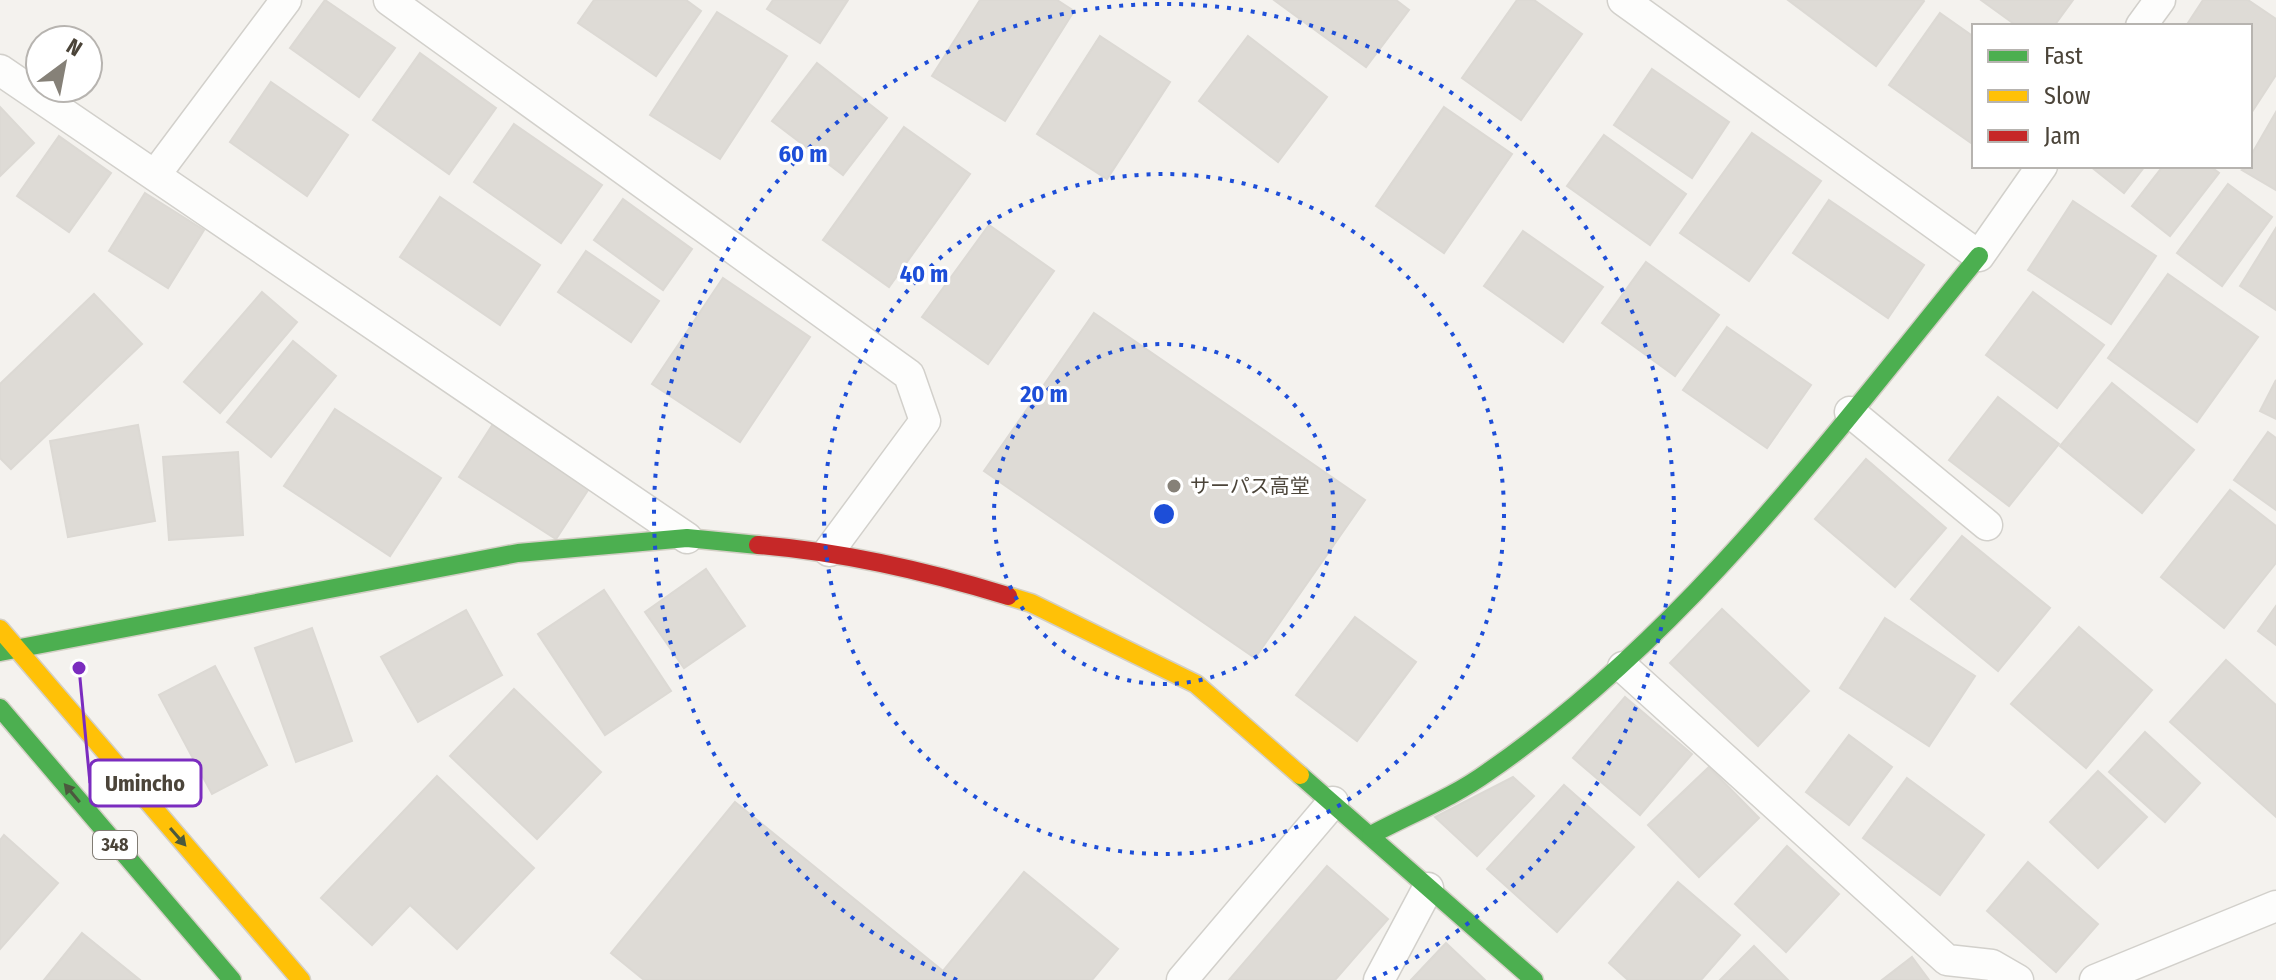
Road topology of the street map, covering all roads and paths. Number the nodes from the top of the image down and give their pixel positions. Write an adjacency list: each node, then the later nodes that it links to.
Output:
1 (286, 0): 8 (lane)
2 (389, 0): 13 (lane)
3 (1623, 0): 9 (lane)
4 (2160, 0): 5 (lane)
5 (2142, 24)
6 (0, 70): 8 (lane)
7 (2041, 168): 9 (lane)
8 (155, 175): 12 (lane)
9 (1979, 256): 10 (main road)
10 (1850, 412): 11 (lane); 16 (main road)
11 (1987, 525)
12 (687, 538): 13 (main road); 15 (main road)
13 (829, 551): 18 (main road)
14 (0, 629): 15 (main road, 348)
15 (9, 651): 23 (main road, 348, one-way to 23)
16 (1623, 667): 19 (main road); 27 (lane)
17 (0, 708): 22 (main road, 348, one-way to 17)
18 (1333, 802): 19 (main road); 24 (lane)
19 (1371, 835): 20 (main road)
20 (1428, 888): 25 (lane); 26 (main road)
21 (2276, 906): 28 (lane)
22 (232, 980)
23 (301, 980)
24 (1182, 980)
25 (1379, 980)
26 (1534, 980)
27 (2018, 980)
28 (2095, 980)

